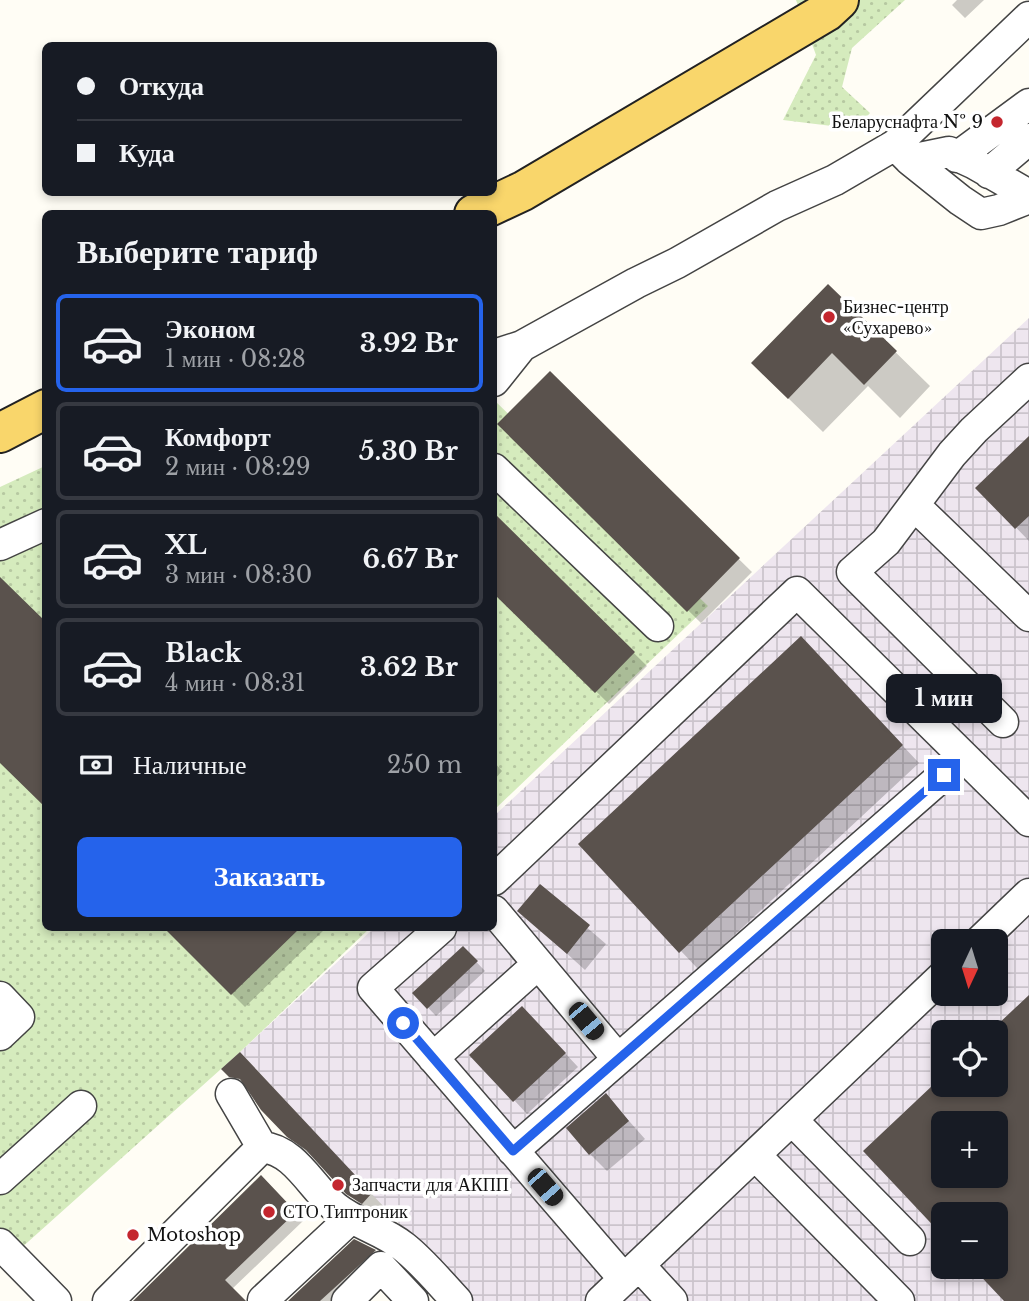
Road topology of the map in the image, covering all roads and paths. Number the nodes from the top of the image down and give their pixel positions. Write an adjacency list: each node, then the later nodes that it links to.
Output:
1 (839, 0): 9 (main road)
2 (1029, 17): 6 (lane)
3 (1029, 104): 8 (lane)
4 (1029, 121): 8 (lane)
5 (1029, 139): 8 (lane)
6 (902, 153): 8 (lane); 8 (lane); 10 (lane)
7 (1029, 157): 8 (lane)
8 (1008, 181)
9 (483, 210)
10 (522, 346): 11 (lane); 12 (lane)
11 (497, 354)
12 (497, 377)
13 (1029, 379): 17 (lane)
14 (42, 411): 15 (main road)
15 (0, 433)
16 (497, 472): 21 (lane)
17 (914, 505): 20 (lane); 22 (lane)
18 (42, 526): 19 (lane)
19 (0, 545)
20 (1029, 616)
21 (658, 626)
22 (1003, 722)
23 (964, 757): 24 (lane); 25 (lane); 35 (lane)
24 (1029, 821)
25 (497, 877)
26 (1029, 894): 28 (lane)
27 (497, 915): 30 (lane)
28 (993, 929)
29 (438, 931): 34 (lane)
30 (538, 964): 34 (lane); 35 (lane)
31 (931, 987): 38 (lane)
32 (0, 997): 33 (lane)
33 (0, 1035)
34 (433, 1058): 40 (lane)
35 (618, 1059): 40 (lane)
36 (231, 1094): 39 (lane)
37 (81, 1106): 42 (lane)
38 (792, 1120): 41 (lane); 44 (lane)
39 (262, 1147): 43 (lane); 49 (lane)
40 (513, 1151): 46 (lane)
41 (755, 1155): 46 (lane); 55 (lane)
42 (0, 1179)
43 (351, 1218): 47 (lane); 52 (lane)
44 (910, 1240)
45 (0, 1244): 48 (lane)
46 (632, 1272): 53 (lane); 54 (lane)
47 (263, 1300)
48 (57, 1301)
49 (108, 1301)
50 (347, 1301): 51 (lane)
51 (413, 1301)
52 (457, 1301)
53 (601, 1301)
54 (672, 1301)
55 (899, 1301)

